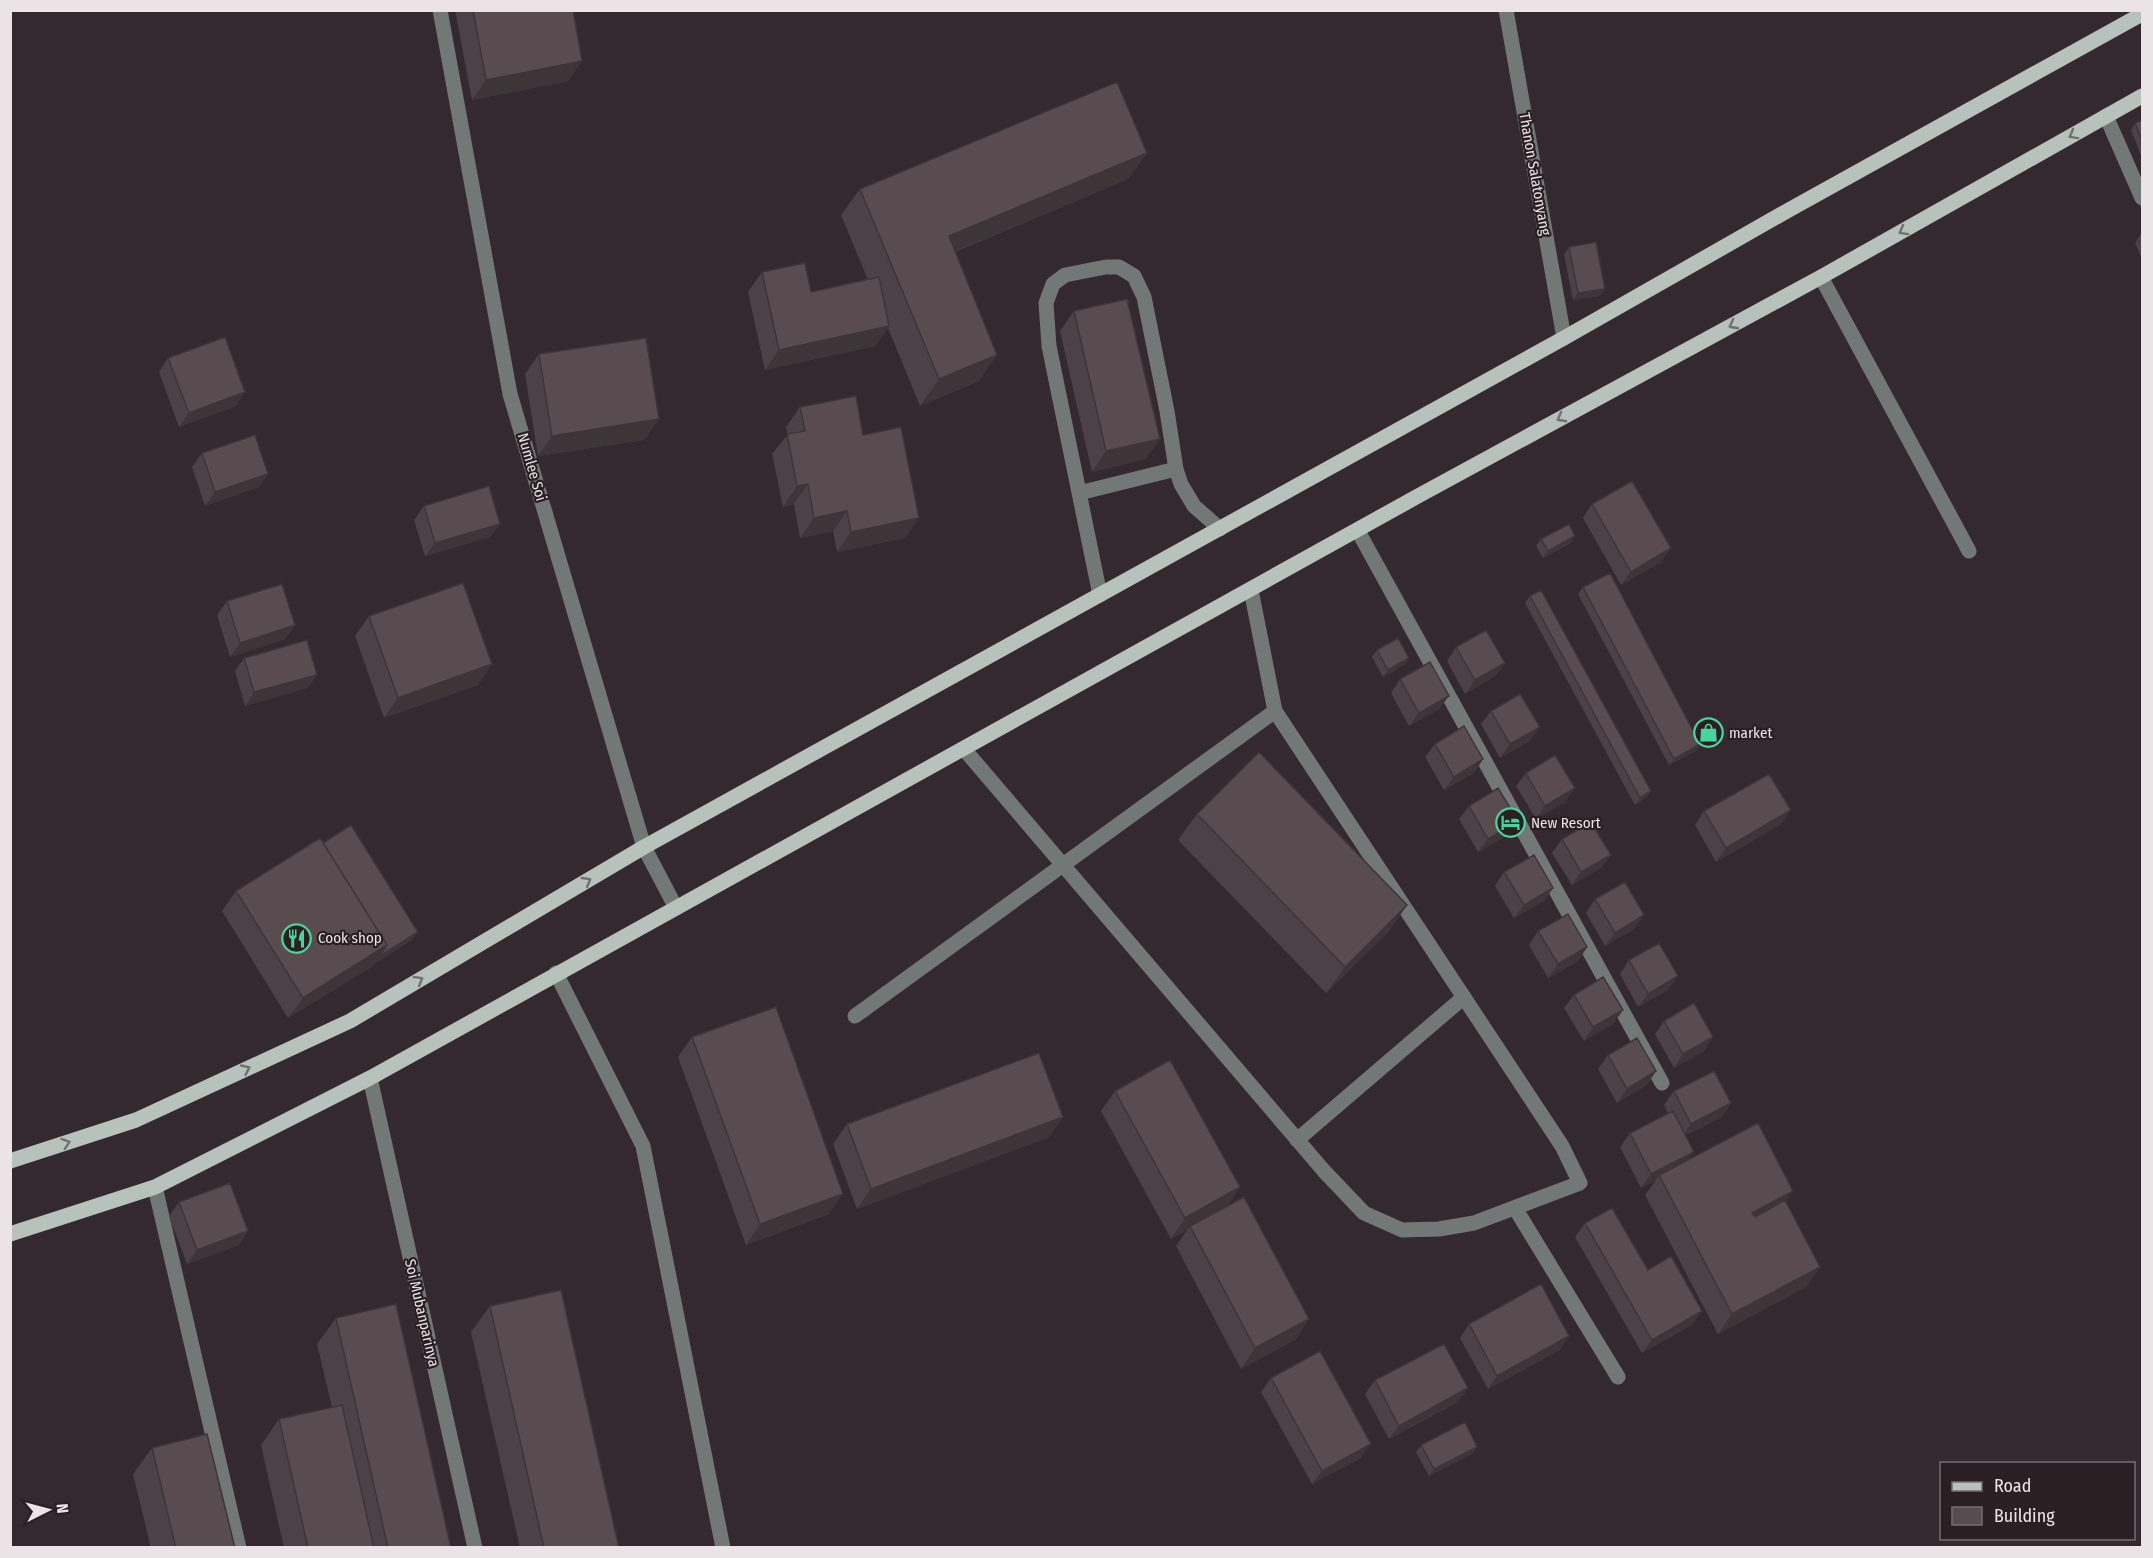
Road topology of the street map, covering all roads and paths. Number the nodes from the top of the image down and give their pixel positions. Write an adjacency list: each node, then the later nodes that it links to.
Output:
1 (440, 10): 18 (street, Numlee Soi)
2 (1506, 10): 8 (street, Thanon Salatonyang)
3 (2142, 14): 8 (main road)
4 (2142, 96): 5 (main road)
5 (2106, 116): 6 (street); 7 (main road, one-way to 7)
6 (2142, 198)
7 (1821, 277): 12 (main road, one-way to 12); 13 (street)
8 (1564, 338): 11 (main road)
9 (1176, 469): 10 (street); 10 (street); 11 (street)
10 (1079, 493): 15 (street)
11 (1220, 529): 15 (main road)
12 (1358, 531): 14 (main road); 25 (street)
13 (1968, 551)
14 (1251, 590): 16 (street); 17 (main road)
15 (1100, 595): 18 (main road)
16 (1275, 711): 19 (street); 22 (street)
17 (964, 749): 19 (street); 20 (main road)
18 (644, 848): 20 (street, Numlee Soi); 27 (main road, one-way to 18)
19 (1063, 865): 23 (street); 26 (street)
20 (676, 908): 21 (main road)
21 (556, 973): 24 (main road); 34 (street)
22 (1464, 997): 26 (street); 29 (street)
23 (855, 1016)
24 (370, 1078): 28 (main road); 33 (street, Soi Mubanparinya)
25 (1662, 1083)
26 (1297, 1140): 29 (street)
27 (10, 1161)
28 (155, 1187): 30 (main road); 32 (street)
29 (1515, 1209): 31 (street)
30 (10, 1234)
31 (1618, 1377)
32 (239, 1548)
33 (474, 1548)
34 (723, 1548)

